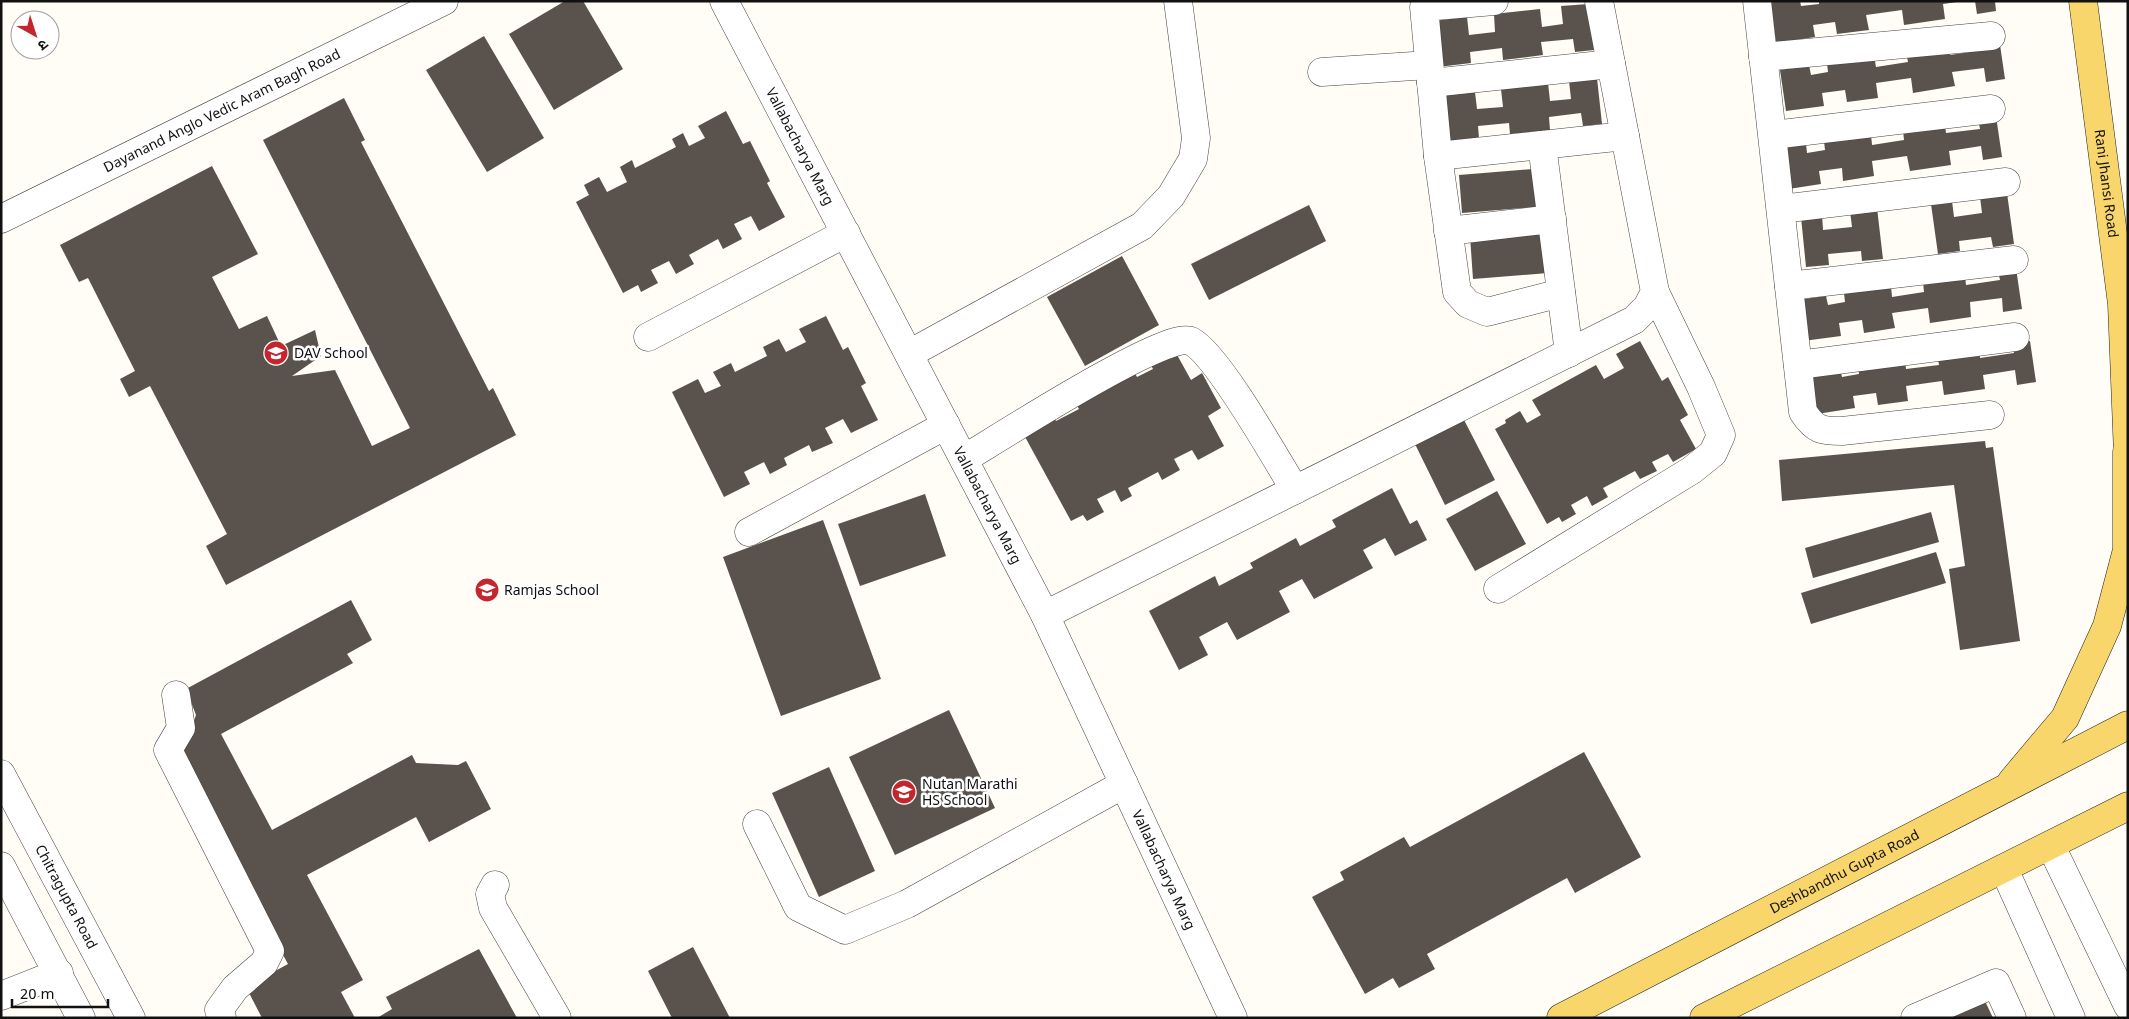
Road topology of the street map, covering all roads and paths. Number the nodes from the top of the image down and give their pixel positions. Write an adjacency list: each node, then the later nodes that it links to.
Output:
1 (444, 1): 20 (street, Dayanand Anglo Vedic Aram Bagh Road)
2 (1178, 1): 31 (street)
3 (1494, 1): 12 (street)
4 (1598, 1): 10 (street)
5 (1757, 1): 9 (street)
6 (2083, 1): 35 (main road, Rani Jhansi Road)
7 (727, 3): 23 (street, Vallabacharya Marg)
8 (1991, 36): 9 (street)
9 (1763, 57): 14 (street)
10 (1611, 64): 12 (street); 15 (street)
11 (1322, 72): 12 (street)
12 (1430, 74): 17 (street)
13 (1992, 109): 14 (street)
14 (1773, 135): 19 (street)
15 (1625, 136): 16 (street); 26 (street)
16 (1542, 146): 17 (street); 21 (street)
17 (1438, 156): 22 (street)
18 (2006, 182): 19 (street)
19 (1781, 209): 25 (street)
20 (1, 219)
21 (1552, 219): 22 (street); 27 (street)
22 (1448, 231): 27 (street)
23 (846, 233): 28 (street); 31 (street, Vallabacharya Marg)
24 (2014, 260): 25 (street)
25 (1789, 286): 32 (street)
26 (1655, 292): 30 (street); 39 (street)
27 (1561, 293): 30 (street)
28 (648, 337)
29 (2015, 337): 32 (street)
30 (1569, 353): 37 (street)
31 (909, 354): 34 (street, Vallabacharya Marg)
32 (1798, 365): 33 (street)
33 (1990, 415)
34 (946, 425): 36 (street, Vallabacharya Marg); 38 (street)
35 (2127, 453): 45 (main road, Rani Jhansi Road)
36 (964, 459): 37 (street); 40 (street, Vallabacharya Marg)
37 (1295, 490): 40 (street)
38 (749, 532)
39 (1498, 589)
40 (1045, 614): 44 (street, Vallabacharya Marg)
41 (176, 695): 57 (street)
42 (2128, 725): 45 (main road, Deshbandhu Gupta Road)
43 (1, 774): 56 (street, Chitragupta Road)
44 (1124, 784): 47 (street); 59 (street, Vallabacharya Marg)
45 (2003, 791): 60 (main road, Deshbandhu Gupta Road)
46 (2128, 806): 48 (main road)
47 (757, 824)
48 (2051, 846): 50 (main road); 54 (street)
49 (1, 866): 52 (street)
50 (2004, 869): 61 (main road); 64 (street)
51 (495, 885): 58 (street)
52 (59, 973): 53 (street); 55 (street)
53 (1, 996)
54 (2128, 1006)
55 (81, 1018)
56 (131, 1018)
57 (222, 1018)
58 (557, 1018)
59 (1233, 1018)
60 (1561, 1018)
61 (1704, 1018)
62 (1915, 1018): 63 (street)
63 (2012, 1018)
64 (2071, 1018)

